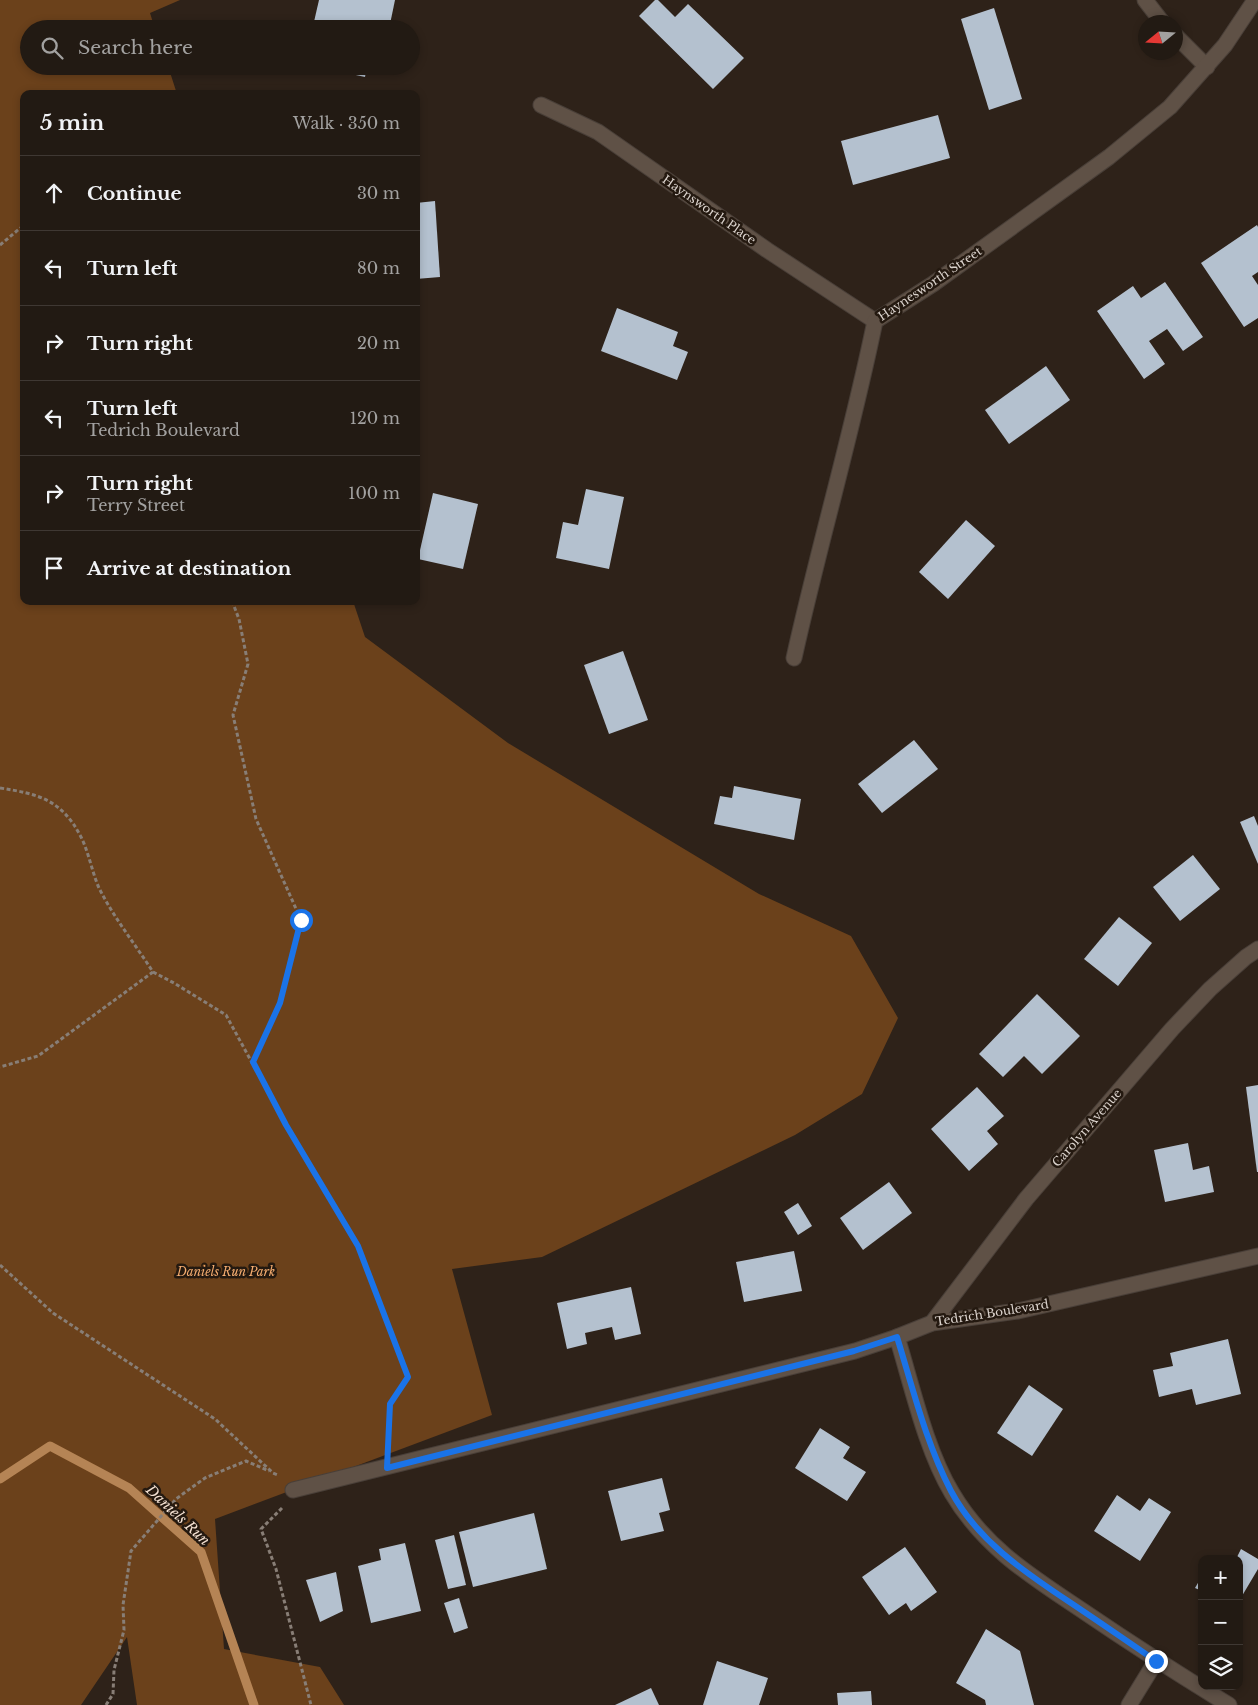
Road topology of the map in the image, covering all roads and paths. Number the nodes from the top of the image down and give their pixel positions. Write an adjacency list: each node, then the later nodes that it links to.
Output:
1 (1145, 0): 3 (street)
2 (1255, 0): 5 (street, Haynesworth Street)
3 (1157, 15)
4 (1183, 43): 5 (street)
5 (1207, 67): 9 (street, Haynesworth Street)
6 (541, 105): 9 (street, Haynsworth Place)
7 (20, 228): 8 (path)
8 (0, 245)
9 (875, 320): 11 (street, Haynesworth Street)
10 (234, 605): 15 (path)
11 (794, 658)
12 (0, 788): 14 (path)
13 (1258, 949): 19 (street, Carolyn Avenue)
14 (153, 972): 15 (path); 16 (path)
15 (253, 1062): 21 (path)
16 (0, 1067)
17 (1258, 1256): 19 (street, Tedrich Boulevard)
18 (0, 1265): 22 (path)
19 (932, 1323): 20 (street, Tedrich Boulevard)
20 (897, 1337): 21 (street, Tedrich Boulevard); 24 (street)
21 (387, 1468): 23 (street, Tedrich Boulevard)
22 (272, 1473): 23 (path); 25 (path)
23 (293, 1490): 26 (path)
24 (1156, 1661): 27 (street); 28 (street)
25 (106, 1705)
26 (311, 1705)
27 (1129, 1705)
28 (1229, 1705)

